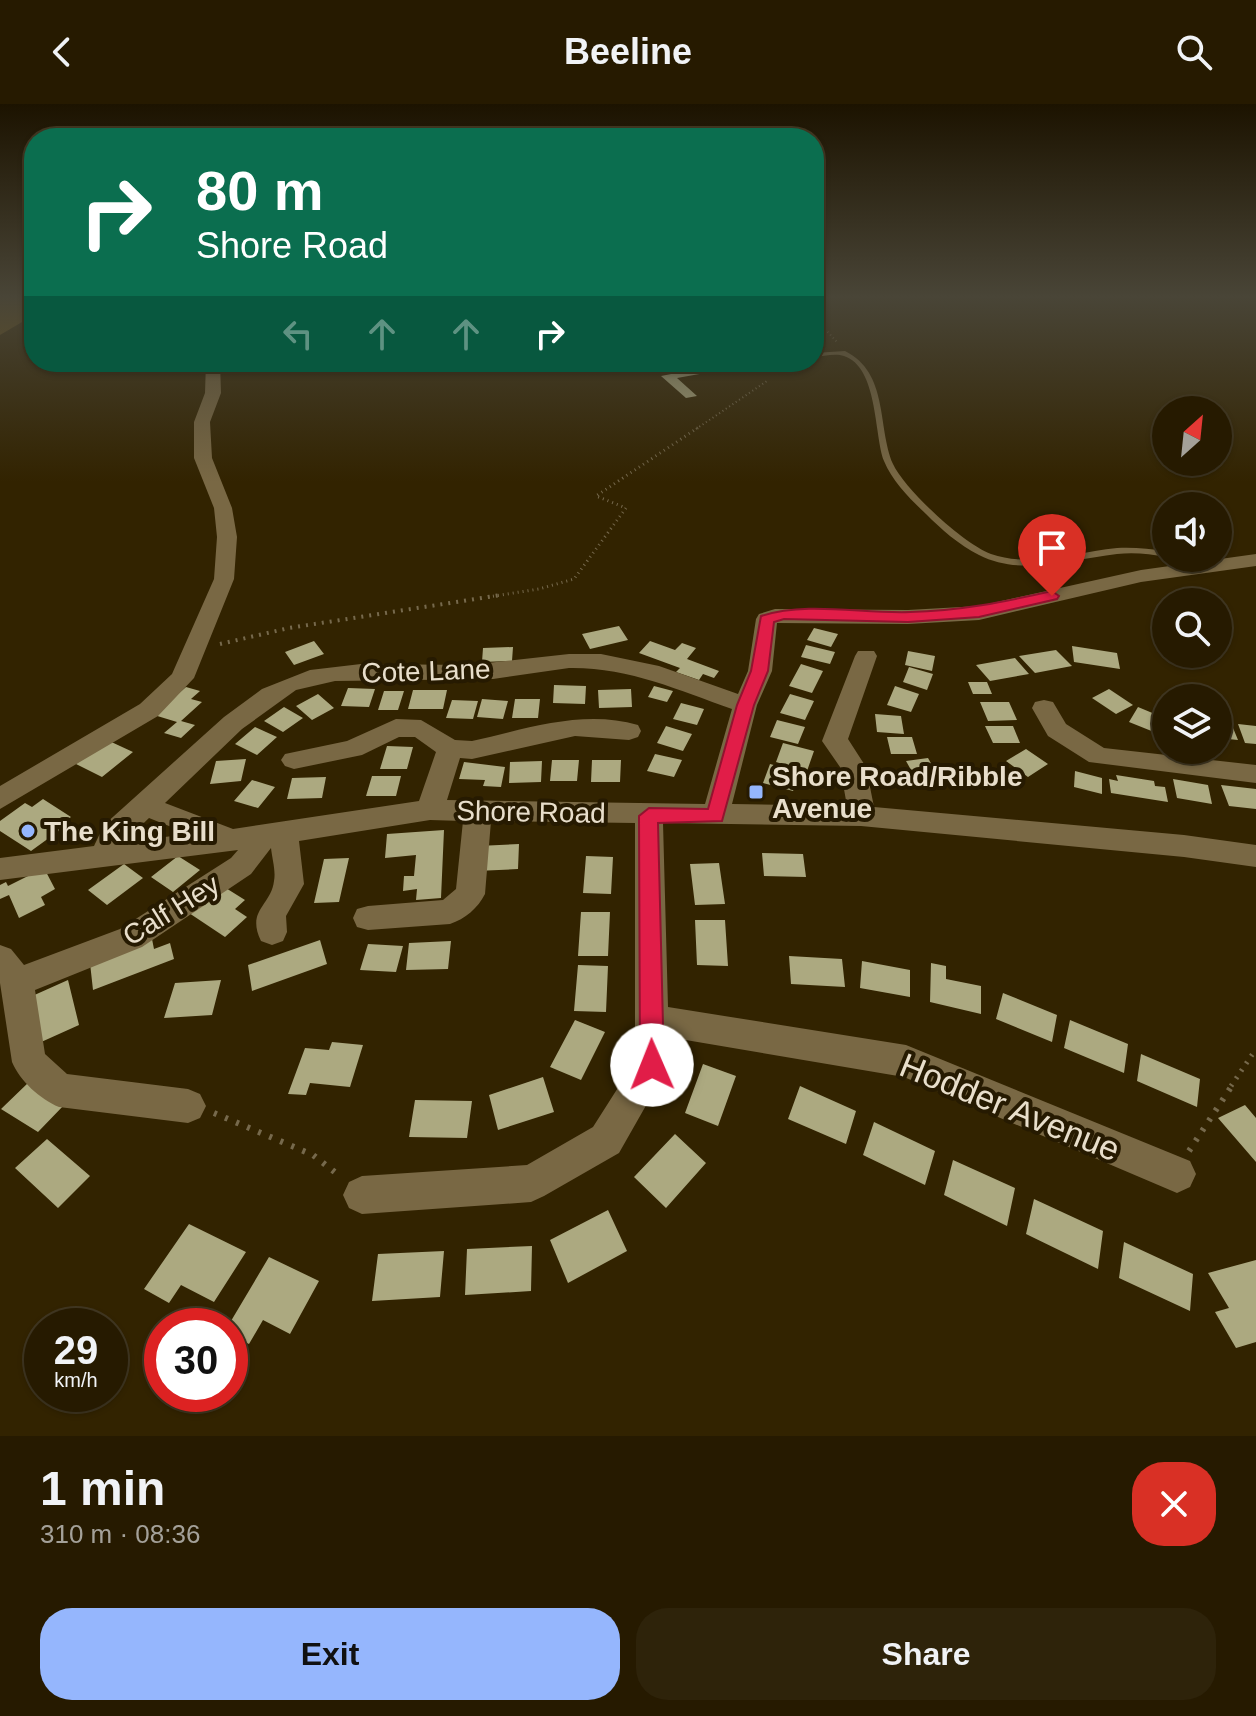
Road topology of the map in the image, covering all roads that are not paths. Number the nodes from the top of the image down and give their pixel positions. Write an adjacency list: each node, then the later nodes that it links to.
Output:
1 (854, 358): 5 (lane)
2 (213, 372): 16 (street)
3 (771, 372): 4 (lane)
4 (767, 375)
5 (1152, 553)
6 (1256, 560): 7 (street)
7 (1232, 561)
8 (1156, 572): 10 (street)
9 (866, 656): 22 (street)
10 (745, 705): 17 (street, Cote Lane); 21 (street)
11 (1044, 708): 15 (street)
12 (636, 733): 13 (street)
13 (450, 749): 14 (street); 18 (street)
14 (294, 760)
15 (1256, 774)
16 (0, 799)
17 (145, 806): 24 (street); 26 (street, Cote Lane)
18 (430, 810): 19 (street, Shore Road); 23 (street, Shore Road)
19 (478, 811): 20 (street, Shore Road); 28 (street)
20 (649, 816): 21 (street, Shore Road); 31 (street)
21 (715, 816): 22 (street, Shore Road)
22 (861, 816): 25 (street, Shore Road)
23 (275, 834): 24 (street, Shore Road); 29 (street); 30 (street, Calf Hey)
24 (230, 839): 26 (street, Shore Road)
25 (1256, 856)
26 (103, 857): 27 (street, Shore Road)
27 (0, 869)
28 (368, 918)
29 (272, 932)
30 (9, 970): 32 (street)
31 (651, 1019): 33 (street, Hodder Avenue); 34 (street)
32 (188, 1106)
33 (1177, 1174)
34 (362, 1195)

